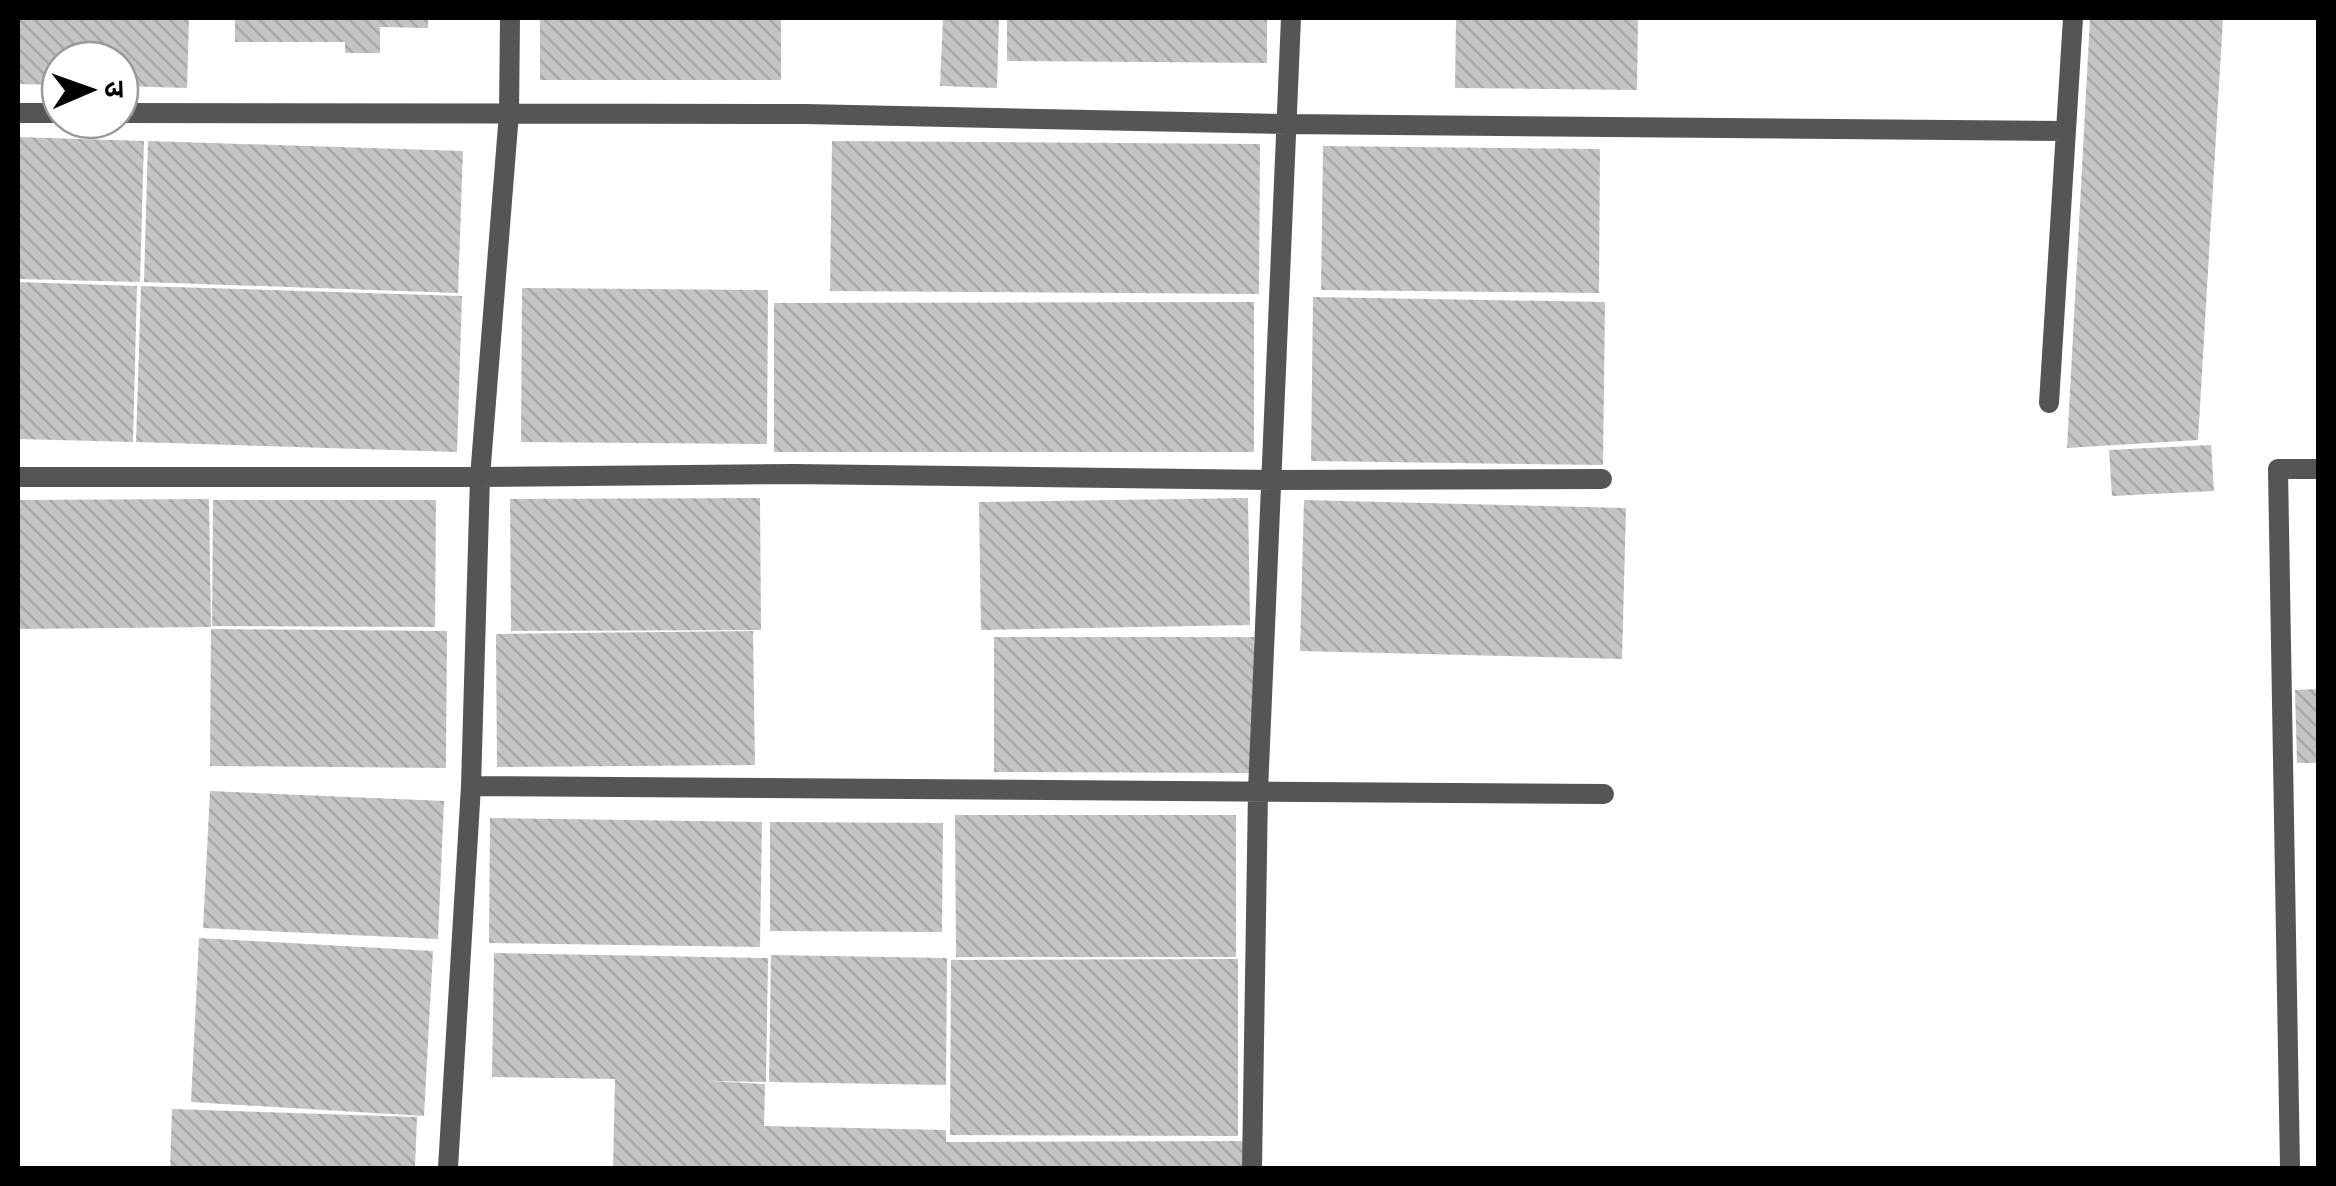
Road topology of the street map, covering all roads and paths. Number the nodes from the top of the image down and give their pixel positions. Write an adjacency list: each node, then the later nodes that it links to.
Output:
1 (510, 18): 5 (street)
2 (1291, 18): 6 (street)
3 (2072, 18): 7 (street)
4 (140, 113): 5 (street)
5 (509, 113): 6 (street); 11 (street)
6 (1287, 124): 7 (street); 13 (street)
7 (2066, 131): 8 (street)
8 (2049, 403)
9 (2318, 468): 19 (street)
10 (18, 477): 11 (street)
11 (480, 477): 13 (street); 14 (street)
12 (1602, 479): 13 (street)
13 (1271, 480): 15 (street)
14 (471, 786): 15 (street); 17 (street)
15 (1258, 790): 16 (street); 18 (street)
16 (1604, 794)
17 (448, 1168)
18 (1252, 1168)
19 (2290, 1168)

